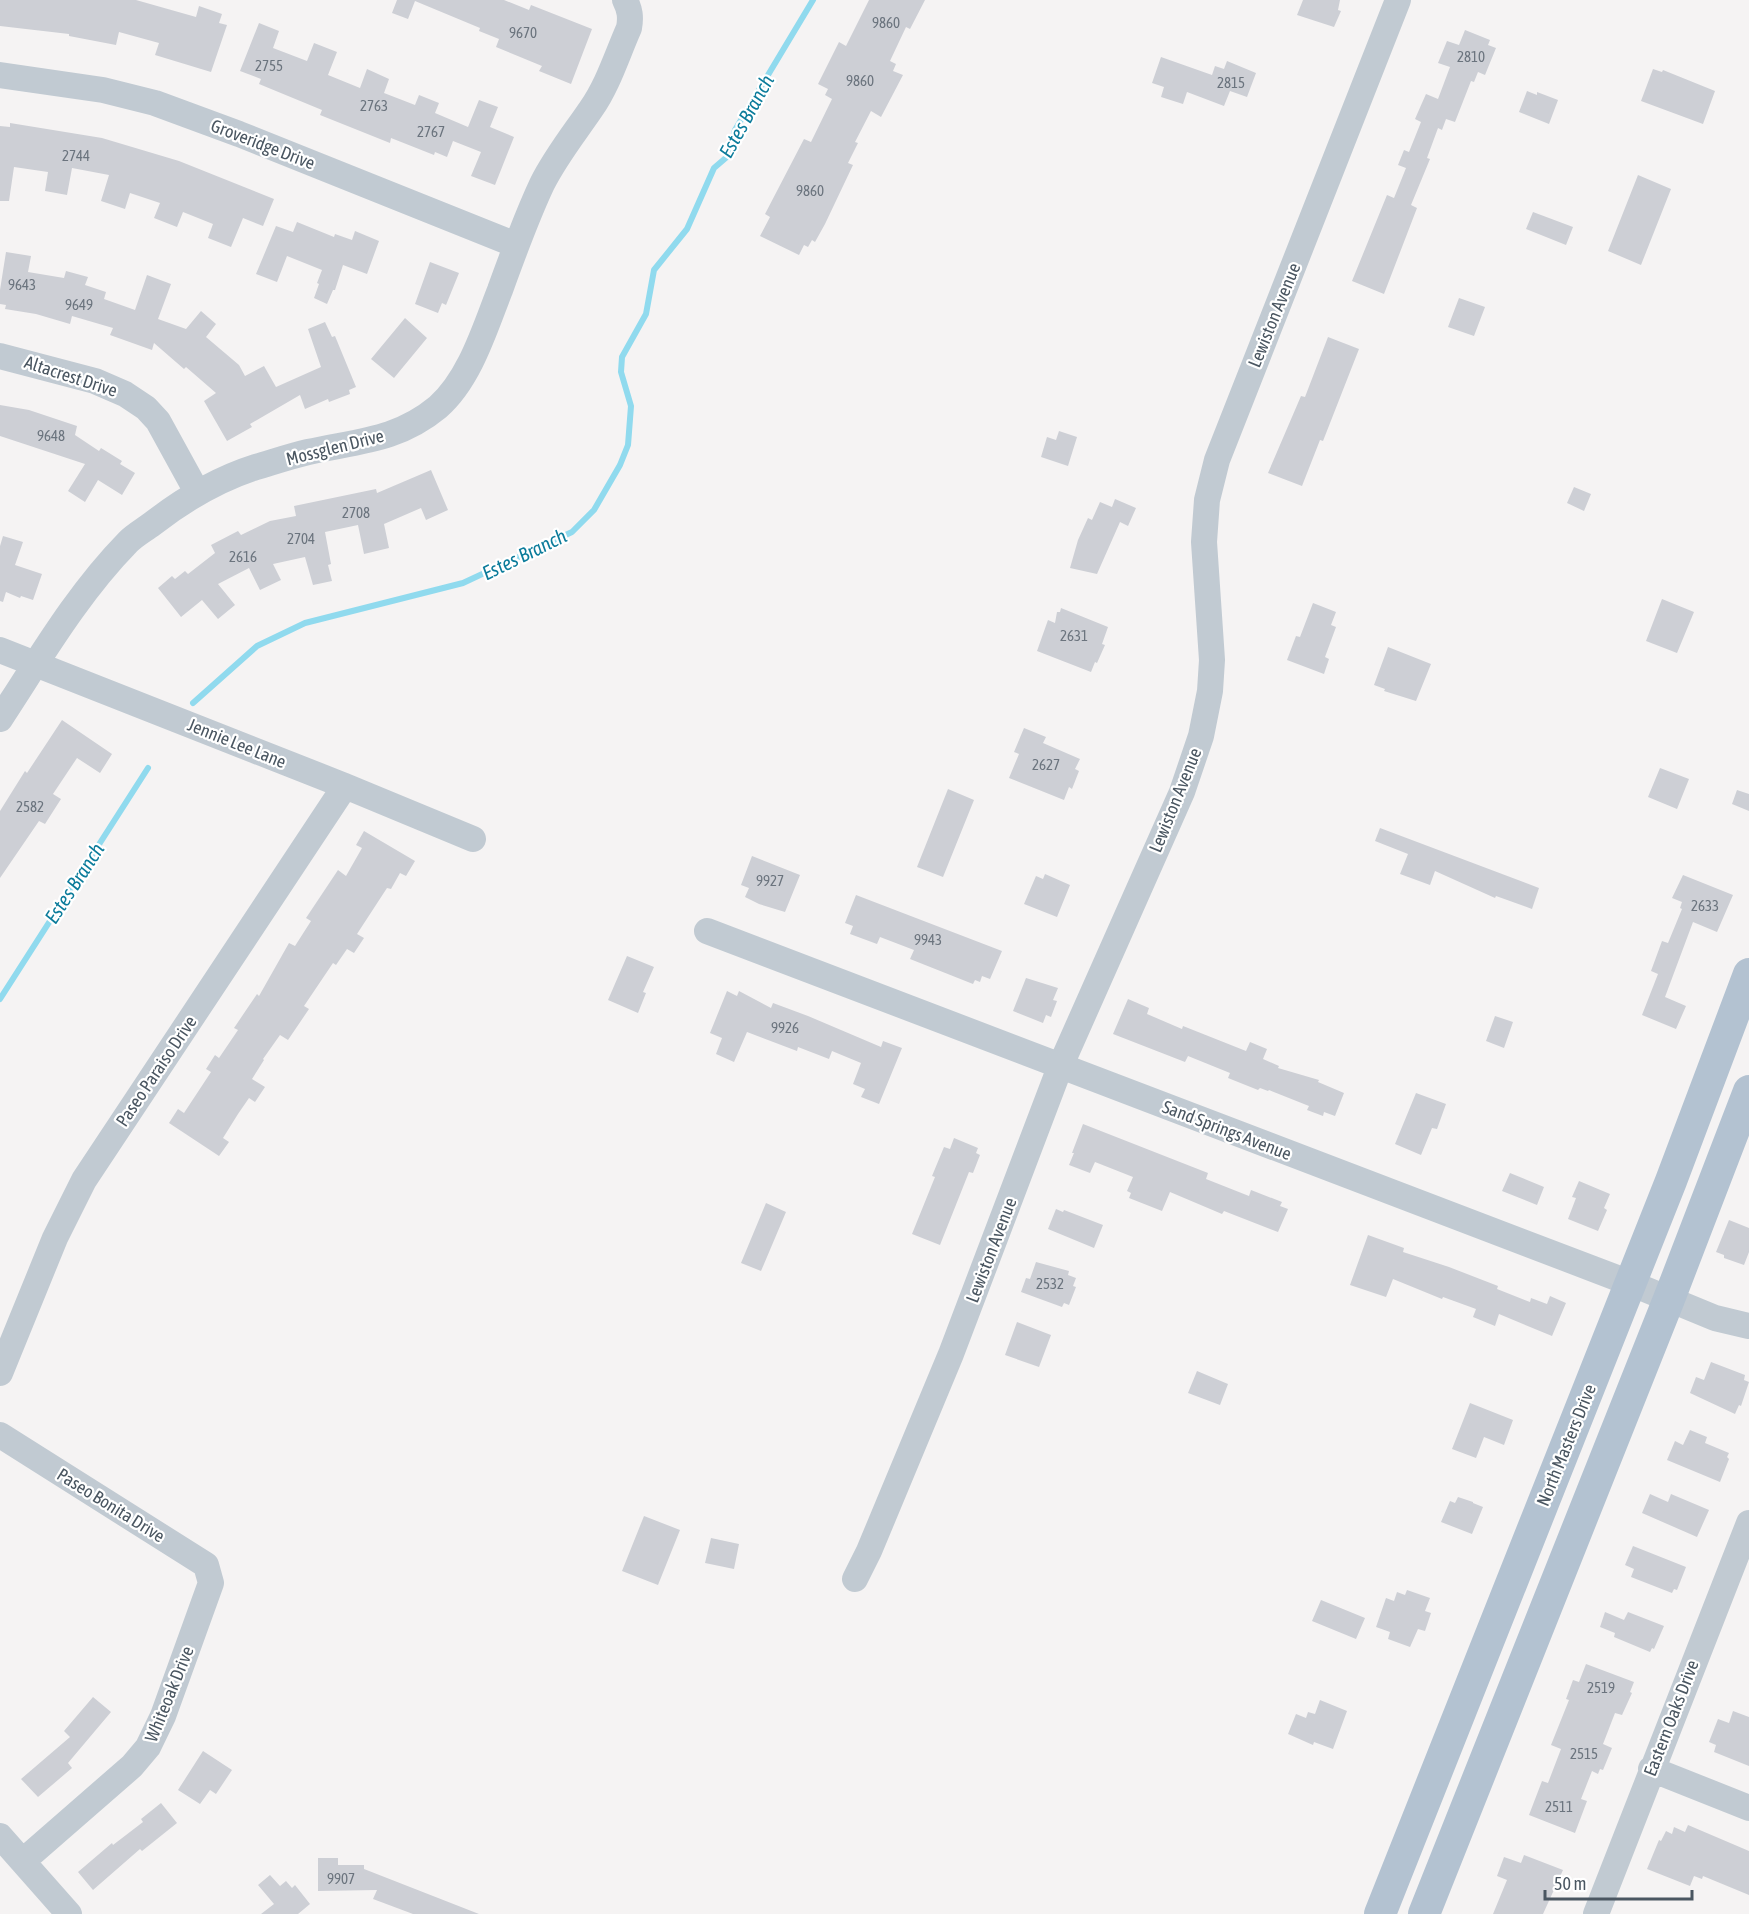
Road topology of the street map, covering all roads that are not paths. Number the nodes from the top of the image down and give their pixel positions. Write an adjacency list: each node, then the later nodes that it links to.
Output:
1 (1398, 0): 14 (street, Lewiston Avenue)
2 (627, 5): 4 (street, Mossglen Drive)
3 (0, 75): 4 (street, Groveridge Drive)
4 (516, 245): 6 (street, Mossglen Drive)
5 (0, 356): 6 (street, Altacrest Drive)
6 (197, 492): 8 (street, Mossglen Drive)
7 (0, 650): 8 (street, Jennie Lee Lane)
8 (37, 663): 9 (street, Mossglen Drive); 10 (street, Jennie Lee Lane)
9 (0, 719)
10 (345, 786): 11 (street, Jennie Lee Lane); 19 (street, Paseo Paraiso Drive)
11 (473, 839)
12 (706, 931): 14 (street, Sand Springs Avenue)
13 (1749, 974): 16 (main road, North Masters Drive)
14 (1060, 1067): 16 (street, Sand Springs Avenue); 23 (street, Lewiston Avenue)
15 (1749, 1091): 17 (main road)
16 (1630, 1283): 17 (street, Sand Springs Avenue); 25 (main road, North Masters Drive)
17 (1669, 1299): 18 (street, Sand Springs Avenue); 27 (main road)
18 (1749, 1326)
19 (0, 1373)
20 (0, 1435): 24 (street, Paseo Bonita Drive)
21 (1749, 1523): 22 (street, Eastern Oaks Drive)
22 (1744, 1551): 26 (street, Eastern Oaks Drive)
23 (855, 1579)
24 (211, 1583): 30 (street, Whiteoak Drive)
25 (1442, 1757): 27 (main road); 32 (main road, North Masters Drive)
26 (1652, 1769): 28 (street); 34 (street, Eastern Oaks Drive)
27 (1480, 1773): 33 (main road)
28 (1749, 1808)
29 (0, 1836): 30 (street)
30 (23, 1861): 31 (street)
31 (69, 1914)
32 (1380, 1914)
33 (1424, 1914)
34 (1596, 1914)

